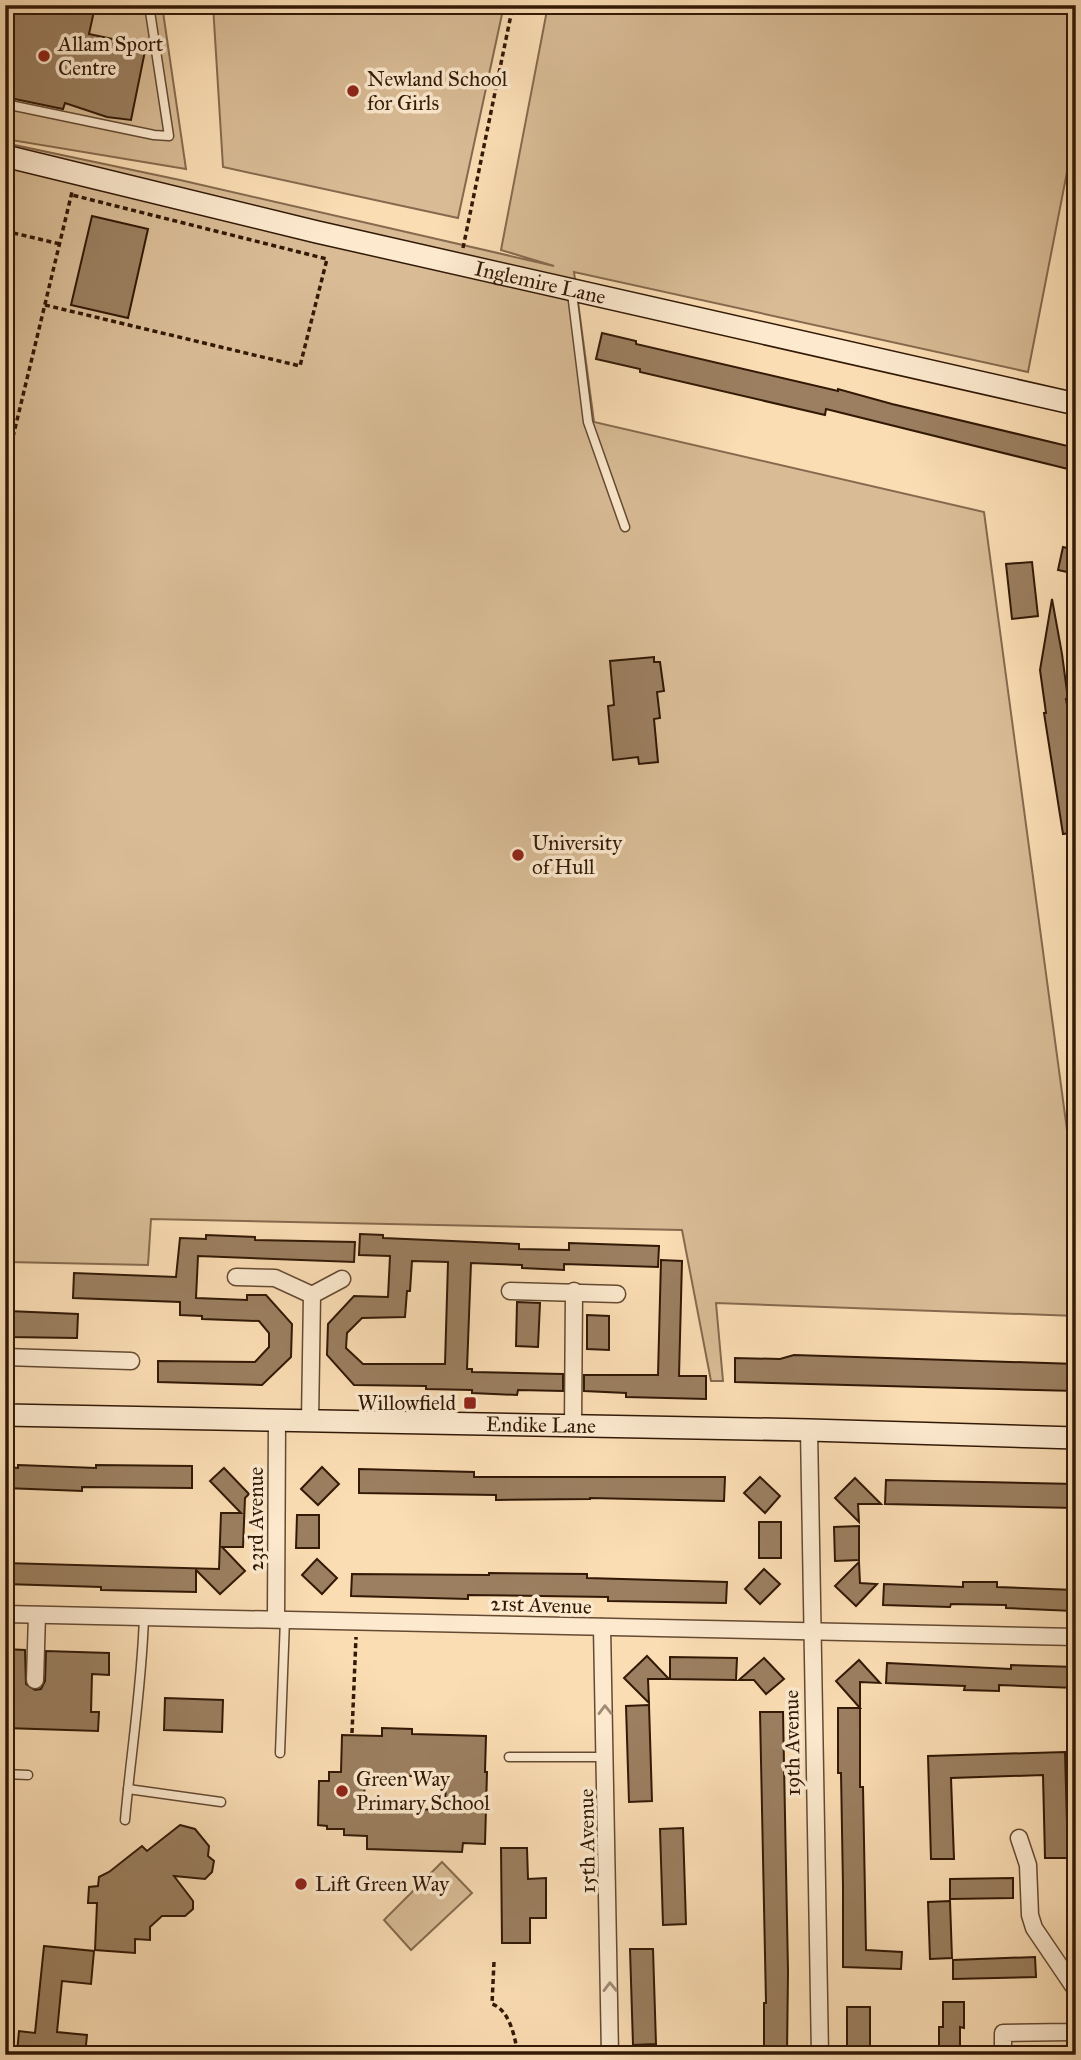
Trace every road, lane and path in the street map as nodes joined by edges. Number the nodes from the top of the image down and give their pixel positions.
1 (149, 5) edge
2 (513, 5) edge
3 (5, 104) edge
4 (5, 156) edge
5 (77, 173) junction
6 (72, 195) junction
7 (5, 231) edge
8 (60, 244) junction
9 (460, 264) junction
10 (572, 290) junction
11 (45, 305) junction
12 (1076, 404) edge
13 (5, 470) edge
14 (625, 527) dead end
15 (236, 1277) dead end
16 (342, 1279) dead end
17 (510, 1291) dead end
18 (574, 1291) junction
19 (617, 1294) dead end
20 (312, 1295) junction
21 (5, 1357) edge
22 (131, 1362) dead end
23 (5, 1415) edge
24 (277, 1420) junction
25 (310, 1421) junction
26 (573, 1426) junction
27 (809, 1430) junction
28 (1076, 1438) edge
29 (5, 1614) edge
30 (37, 1615) junction
31 (144, 1616) junction
32 (280, 1619) junction
33 (357, 1621) junction
34 (603, 1627) junction
35 (811, 1631) junction
36 (1076, 1637) edge
37 (35, 1680) dead end
38 (352, 1733) dead end
39 (280, 1753) dead end
40 (509, 1757) dead end
41 (606, 1757) junction
42 (5, 1774) edge
43 (27, 1775) dead end
44 (128, 1790) junction
45 (220, 1802) dead end
46 (125, 1820) dead end
47 (1020, 1838) dead end
48 (494, 1962) dead end
49 (1076, 1990) edge
50 (1076, 2027) edge
51 (518, 2055) edge
52 (610, 2055) edge
53 (820, 2055) edge
54 (1003, 2055) edge

1 - 3 lane
2 - 9 path
4 - 5 street, Inglemire Lane
5 - 6 path
5 - 9 street, Inglemire Lane
6 - 8 path
6 - 11 path
7 - 8 path
8 - 11 path
9 - 10 street, Inglemire Lane
10 - 12 street, Inglemire Lane
10 - 14 lane
11 - 13 path
15 - 20 street
16 - 20 street
17 - 18 street
18 - 19 street
18 - 26 street
20 - 25 street
21 - 22 street
23 - 24 street, Endike Lane
24 - 25 street, Endike Lane
24 - 32 street, 23rd Avenue
25 - 26 street, Endike Lane
26 - 27 street, Endike Lane
27 - 28 street, Endike Lane
27 - 35 street, 19th Avenue
29 - 30 street, 21st Avenue
30 - 31 street, 21st Avenue
30 - 37 street
31 - 32 street, 21st Avenue
31 - 44 lane
32 - 33 street, 21st Avenue
32 - 39 lane
33 - 34 street, 21st Avenue
33 - 38 path
34 - 35 street, 21st Avenue
41 -> 34 street, 15th Avenue
35 - 36 street, 21st Avenue
35 - 53 street, 19th Avenue
40 - 41 lane
52 -> 41 street, 15th Avenue
42 - 43 lane
44 - 45 lane
44 - 46 lane
47 - 49 street
48 - 51 path
50 - 54 street

